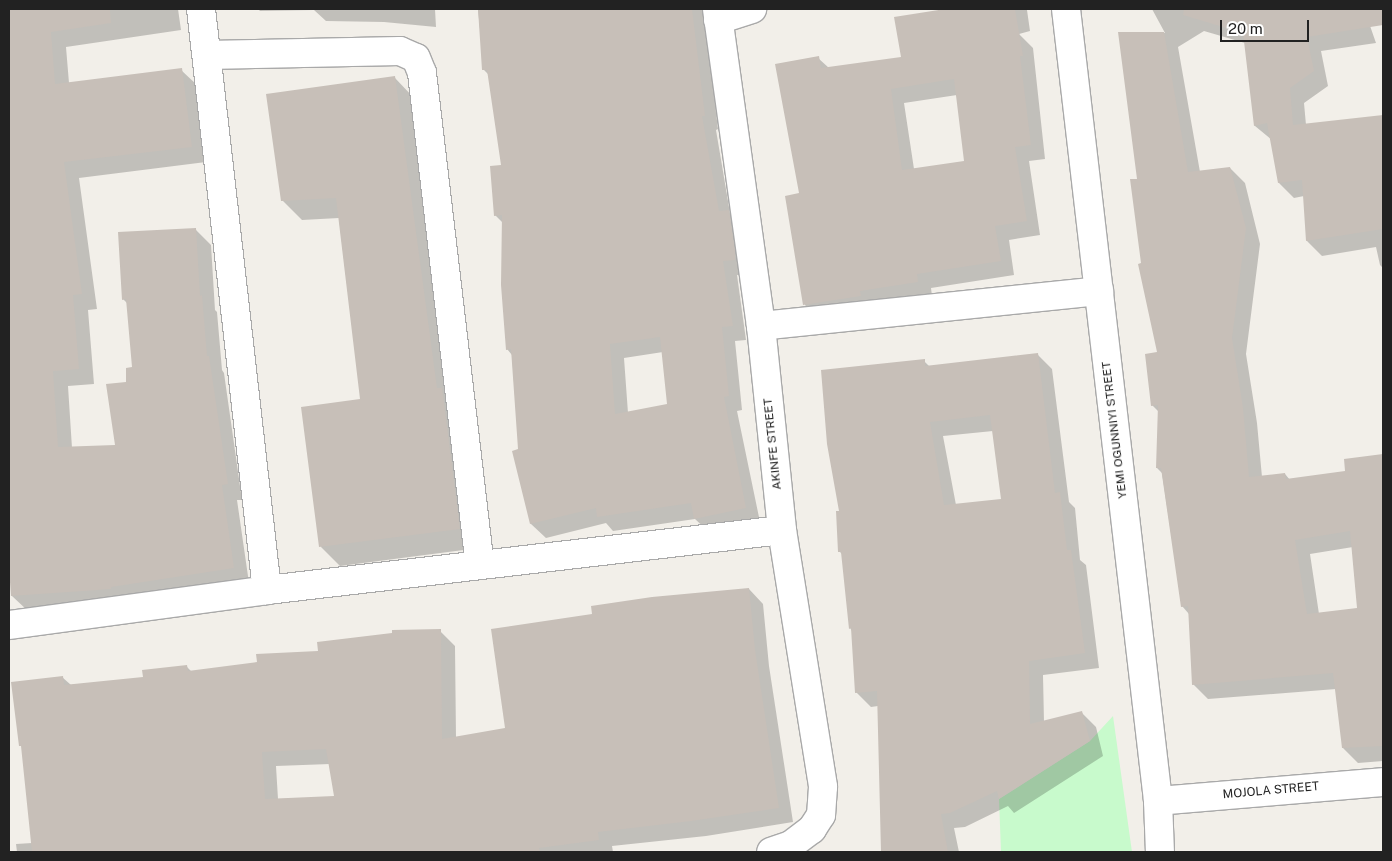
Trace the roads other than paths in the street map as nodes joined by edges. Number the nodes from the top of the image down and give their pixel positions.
1 (200, 9) edge
2 (752, 9) edge
3 (1066, 9) edge
4 (717, 15) edge
5 (207, 55) junction
6 (1099, 291) junction
7 (761, 326) junction
8 (782, 530) junction
9 (480, 565) junction
10 (267, 590) junction
11 (9, 625) edge
12 (1383, 782) edge
13 (1158, 801) junction
14 (771, 852) edge
15 (1160, 852) edge

1 - 5 street
2 - 4 street
3 - 6 street, YEMI OGUNNIYI STREET
4 - 7 street, AKINFE STREET
5 - 9 street
5 - 10 street
6 - 7 street
6 - 13 street, YEMI OGUNNIYI STREET
7 - 8 street, AKINFE STREET
8 - 9 street
8 - 14 street, AKINFE STREET
9 - 10 street
10 - 11 street
12 - 13 street, MOJOLA STREET
13 - 15 street, YEMI OGUNNIYI STREET

